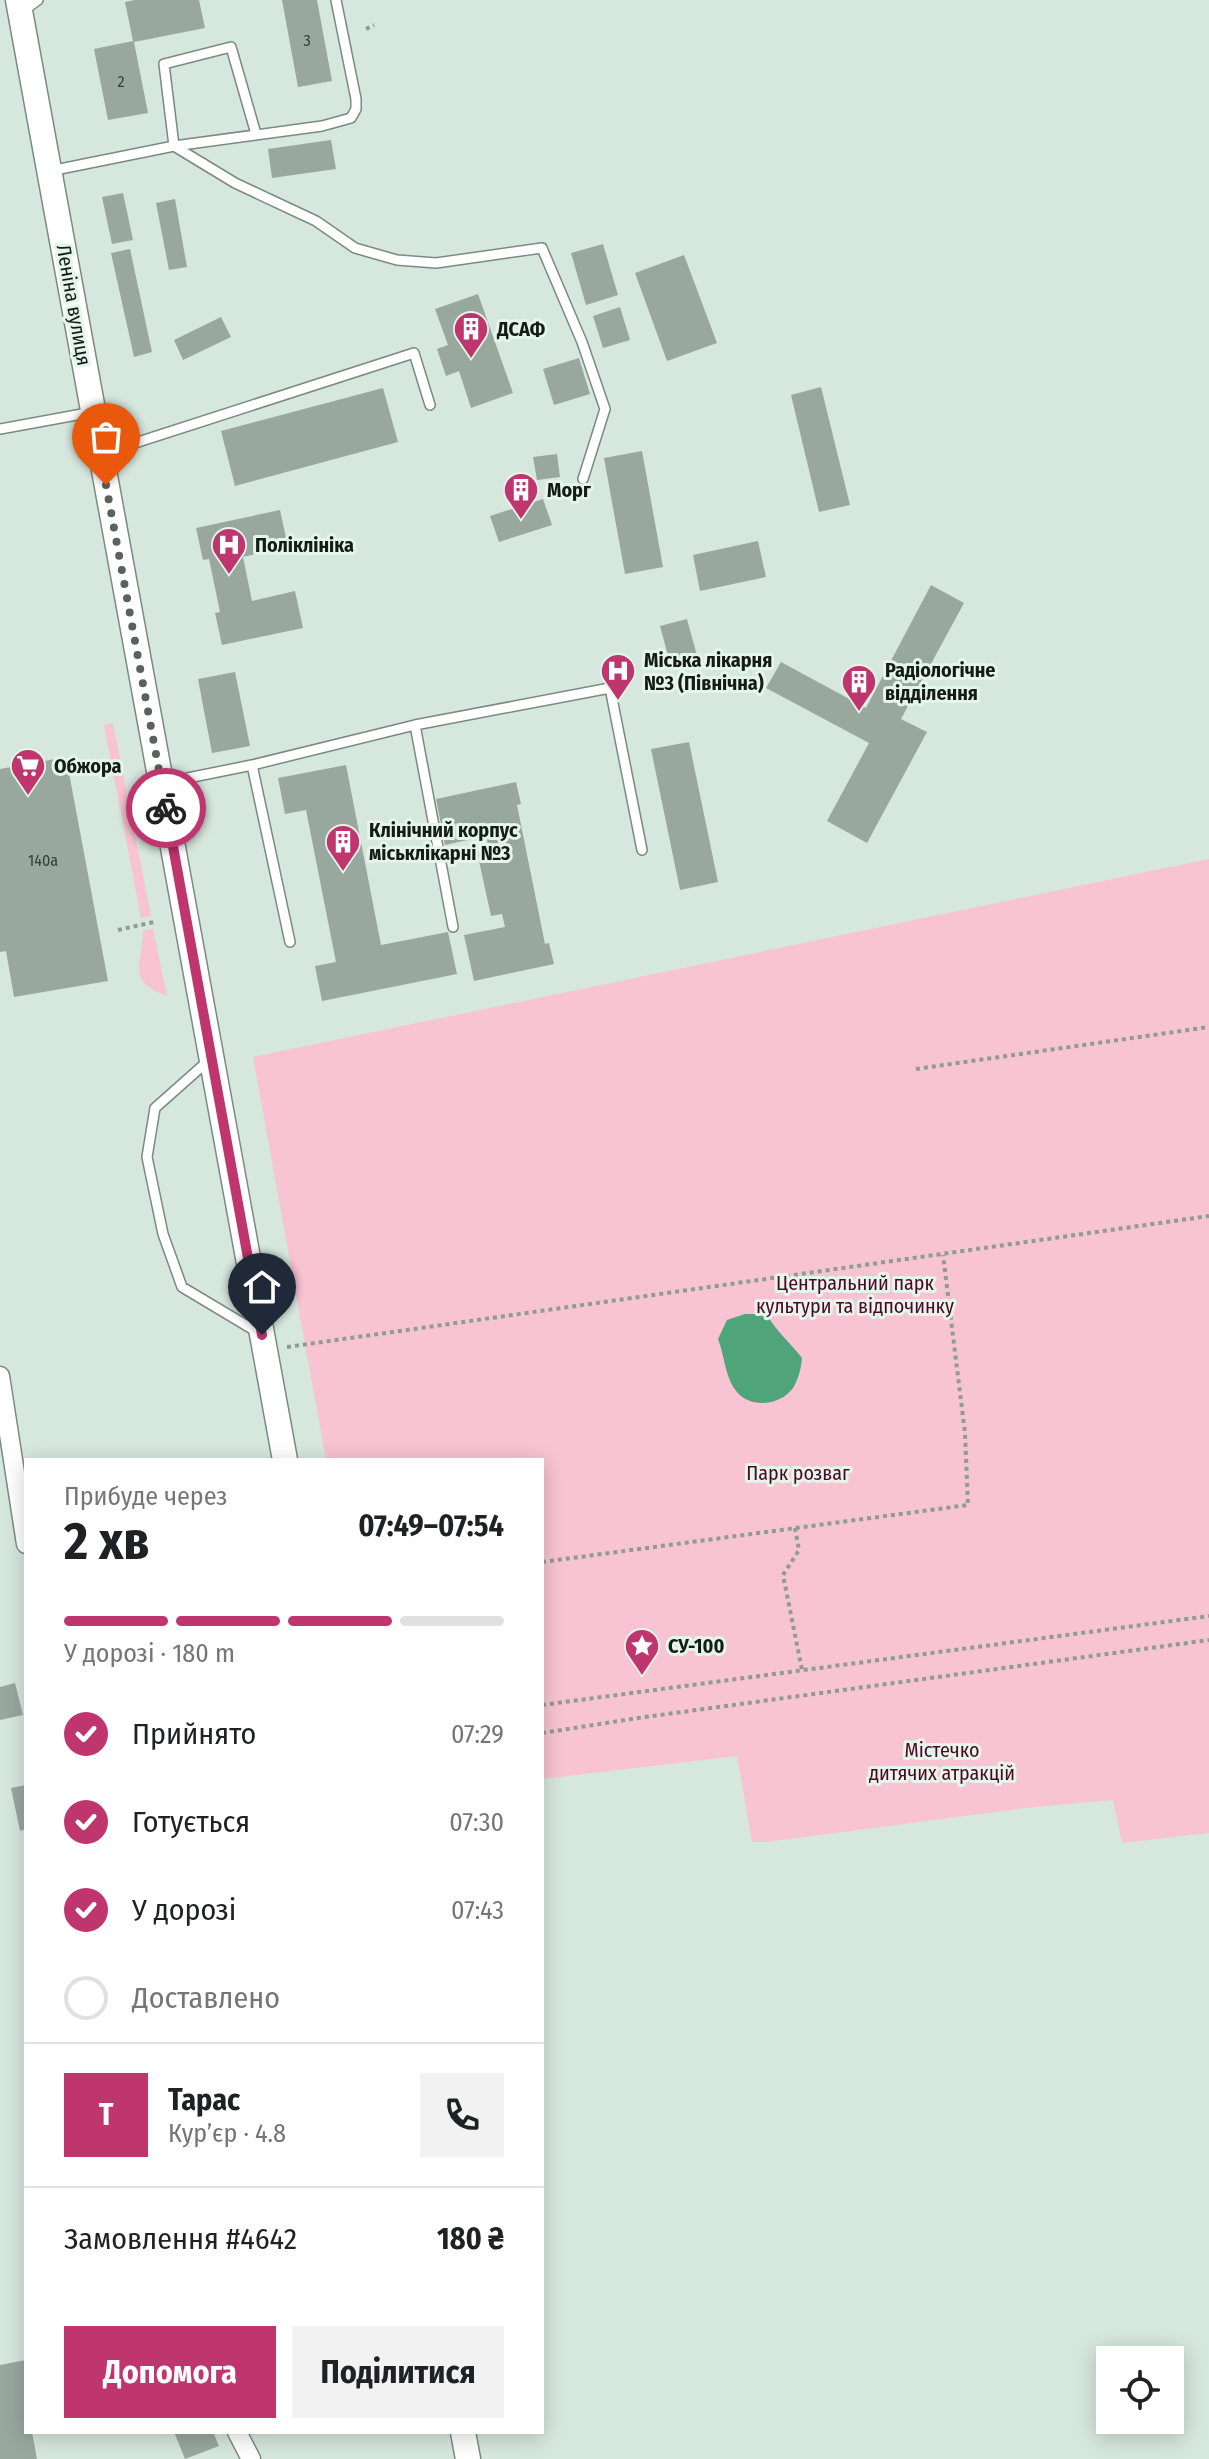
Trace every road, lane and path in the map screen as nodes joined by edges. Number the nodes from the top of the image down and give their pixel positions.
1 (336, 0) edge
2 (25, 4) edge
3 (374, 25) dead end
4 (366, 29) dead end
5 (256, 134) junction
6 (174, 146) junction
7 (50, 171) junction
8 (430, 405) dead end
9 (93, 412) junction
10 (0, 429) edge
11 (101, 454) junction
12 (583, 479) dead end
13 (415, 725) junction
14 (252, 765) junction
15 (162, 783) junction
16 (642, 850) dead end
17 (154, 922) dead end
18 (453, 927) dead end
19 (118, 930) dead end
20 (290, 942) dead end
21 (1209, 1027) edge
22 (211, 1057) junction
23 (916, 1069) dead end
24 (1209, 1216) edge
25 (943, 1254) junction
26 (263, 1343) junction
27 (0, 1376) edge
28 (285, 1458) edge
29 (795, 1527) junction
30 (24, 1531) edge
31 (544, 1562) edge
32 (1209, 1616) edge
33 (1209, 1640) edge
34 (802, 1670) junction
35 (544, 1705) edge
36 (544, 1733) edge
37 (238, 2434) edge
38 (463, 2434) edge
39 (251, 2459) edge
40 (468, 2459) edge

1 - 5 lane
2 - 7 main road, Леніна вулиця
3 - 4 path
5 - 6 lane
5 - 6 lane
6 - 7 lane
6 - 12 lane
7 - 9 main road, Леніна вулиця
8 - 11 lane
9 - 10 lane
9 - 11 main road, Леніна вулиця
11 - 15 main road, Леніна вулиця
13 - 14 lane
13 - 16 lane
13 - 18 lane
14 - 15 lane
14 - 20 lane
15 - 22 main road, Леніна вулиця
17 - 19 path
21 - 23 path
22 - 26 main road, Леніна вулиця
22 - 26 lane
24 - 25 path
25 - 26 path
25 - 29 path
26 - 28 main road, Леніна вулиця
27 - 30 street
29 - 31 path
29 - 34 path
32 - 34 path
33 - 36 path
34 - 35 path
37 - 39 street
38 - 40 main road

